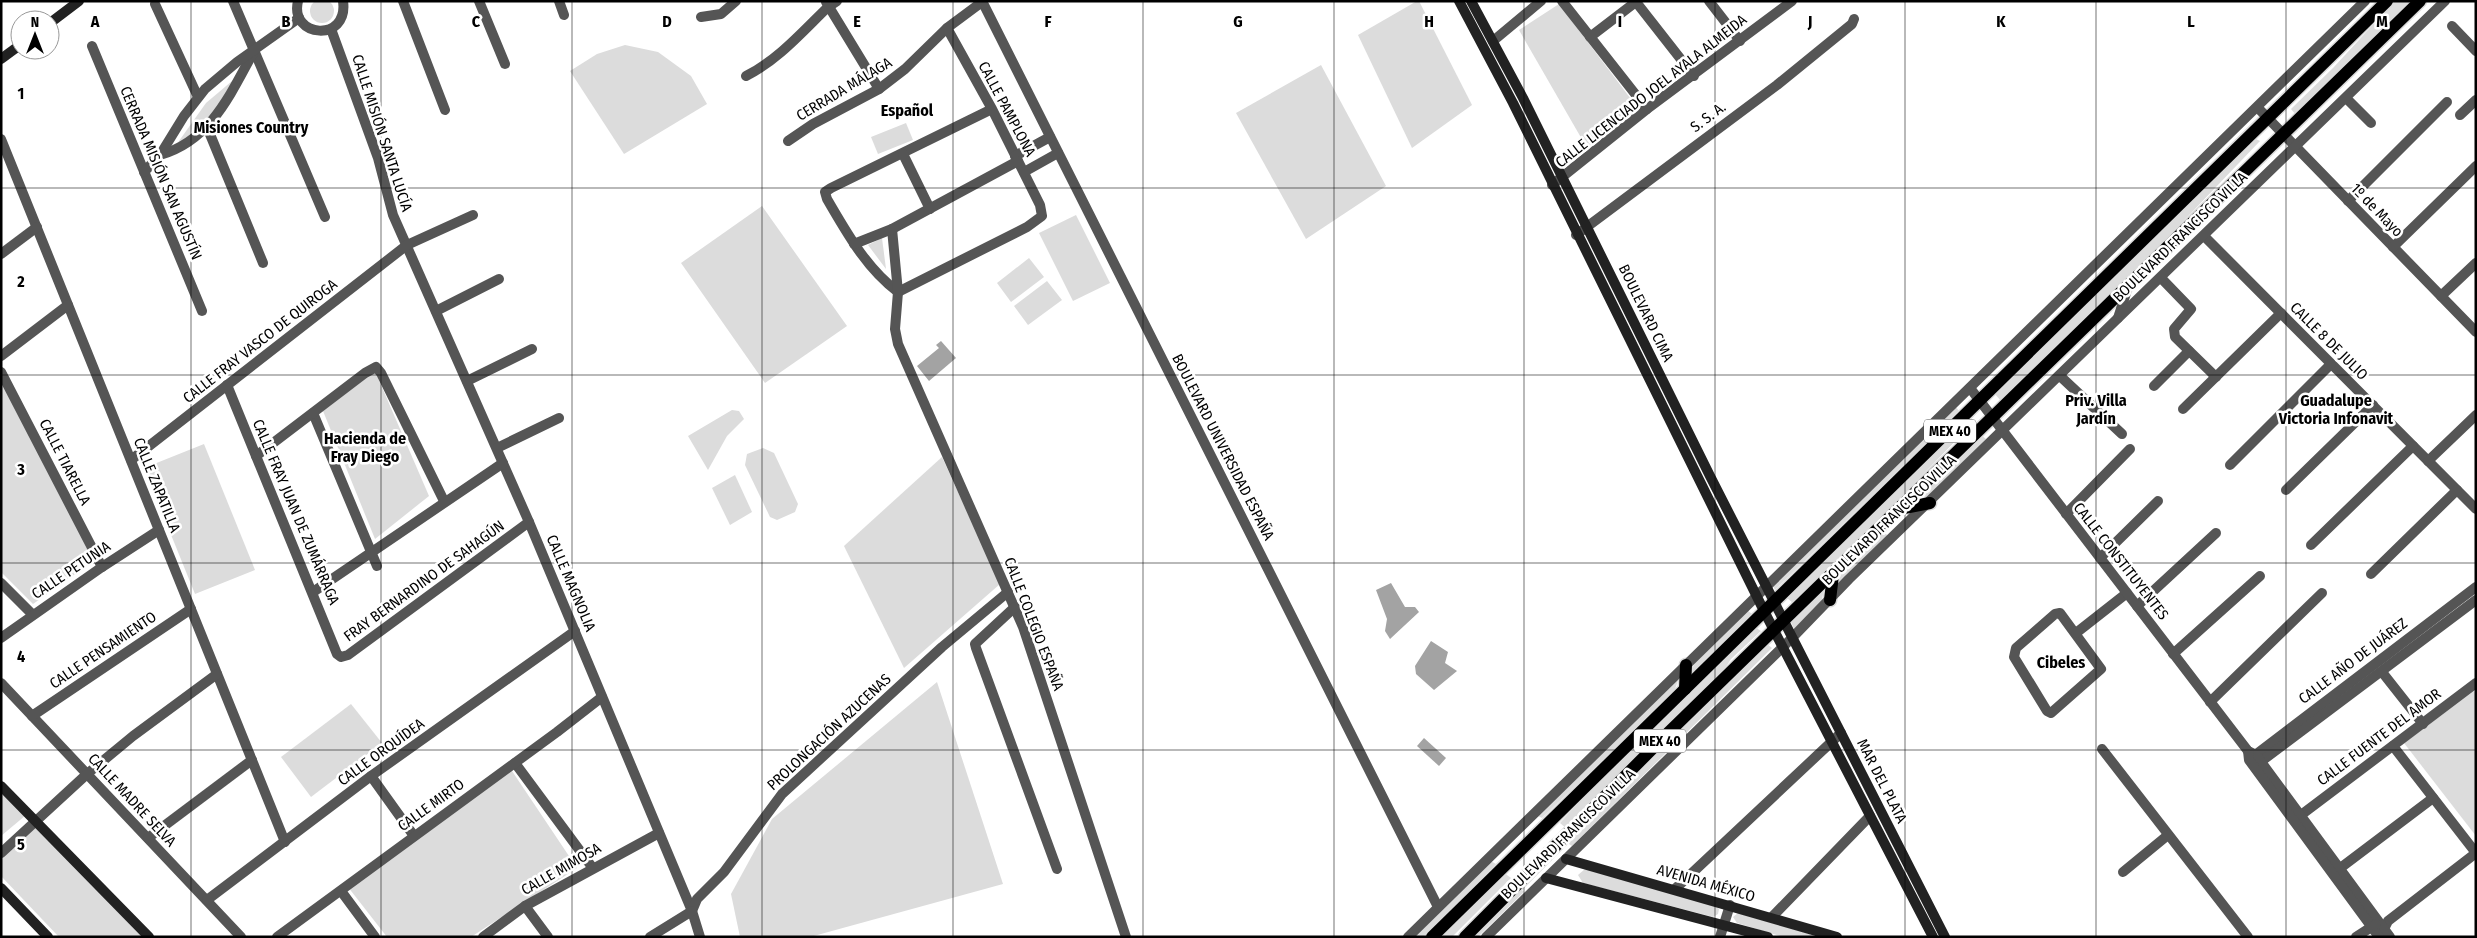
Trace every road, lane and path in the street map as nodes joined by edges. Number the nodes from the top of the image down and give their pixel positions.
1 (79, 1) edge
2 (233, 1) edge
3 (298, 1) edge
4 (343, 1) edge
5 (402, 1) edge
6 (479, 1) edge
7 (559, 1) edge
8 (736, 1) edge
9 (1459, 1) edge
10 (1471, 1) edge
11 (1541, 1) edge
12 (1562, 1) edge
13 (1709, 1) edge
14 (2365, 1) edge
15 (2388, 1) edge
16 (2420, 1) edge
17 (2445, 1) edge
18 (982, 2) edge
19 (1637, 2) edge
20 (830, 3) edge
21 (1787, 3) edge
22 (155, 4) dead end
23 (60, 15) edge
24 (564, 15) dead end
25 (299, 18) junction
26 (701, 18) dead end
27 (1854, 19) dead end
28 (2452, 26) dead end
29 (947, 28) junction
30 (331, 29) junction
31 (1590, 37) junction
32 (1740, 40) junction
33 (1493, 41) junction
34 (92, 46) dead end
35 (254, 51) junction
36 (2476, 51) edge
37 (505, 64) dead end
38 (746, 76) dead end
39 (1694, 76) junction
40 (879, 89) junction
41 (198, 97) junction
42 (2346, 98) junction
43 (2476, 100) edge
44 (2447, 102) dead end
45 (2258, 108) junction
46 (992, 109) junction
47 (1648, 109) junction
48 (445, 110) dead end
49 (2460, 115) dead end
50 (2268, 119) junction
51 (2371, 123) dead end
52 (208, 127) junction
53 (2283, 135) junction
54 (1050, 137) junction
55 (788, 141) dead end
56 (2, 143) edge
57 (2296, 147) junction
58 (1058, 153) junction
59 (903, 154) junction
60 (160, 155) junction
61 (1017, 158) junction
62 (2476, 166) edge
63 (144, 172) junction
64 (1024, 172) junction
65 (1562, 178) junction
66 (1552, 185) junction
67 (2348, 201) junction
68 (930, 209) junction
69 (473, 215) dead end
70 (324, 217) dead end
71 (1587, 227) junction
72 (37, 228) junction
73 (892, 229) junction
74 (2129, 234) junction
75 (1576, 235) junction
76 (2204, 236) junction
77 (854, 244) junction
78 (407, 245) junction
79 (2393, 247) junction
80 (1, 254) edge
81 (263, 263) dead end
82 (2476, 263) edge
83 (2117, 268) junction
84 (2161, 278) junction
85 (499, 280) dead end
86 (2128, 287) junction
87 (898, 292) junction
88 (2441, 296) junction
89 (68, 305) junction
90 (202, 311) dead end
91 (436, 311) junction
92 (2281, 313) junction
93 (2116, 321) junction
94 (2476, 332) edge
95 (532, 349) dead end
96 (2189, 351) junction
97 (1, 356) edge
98 (2331, 364) junction
99 (1, 372) edge
100 (2060, 376) junction
101 (2216, 377) junction
102 (467, 381) junction
103 (227, 385) junction
104 (2154, 386) dead end
105 (1970, 388) junction
106 (1980, 402) junction
107 (2373, 405) junction
108 (2183, 409) dead end
109 (312, 413) junction
110 (2476, 415) edge
111 (559, 418) dead end
112 (1993, 418) junction
113 (2003, 432) junction
114 (2122, 434) dead end
115 (2413, 446) junction
116 (497, 448) junction
117 (2130, 449) dead end
118 (256, 456) junction
119 (131, 460) junction
120 (2428, 461) junction
121 (503, 463) junction
122 (2230, 465) dead end
123 (2286, 490) dead end
124 (2457, 490) junction
125 (444, 501) junction
126 (2158, 501) dead end
127 (1930, 503) junction
128 (2475, 506) edge
129 (1899, 509) junction
130 (2066, 514) junction
131 (529, 522) junction
132 (159, 530) junction
133 (2216, 532) dead end
134 (2312, 545) dead end
135 (370, 552) junction
136 (2100, 558) junction
137 (377, 566) dead end
138 (102, 567) junction
139 (2371, 574) dead end
140 (1832, 575) junction
141 (2260, 576) dead end
142 (1, 583) edge
143 (1767, 586) junction
144 (2476, 587) edge
145 (313, 592) junction
146 (1008, 592) junction
147 (2127, 593) junction
148 (2322, 593) dead end
149 (1756, 596) junction
150 (1830, 600) junction
151 (2476, 600) edge
152 (1774, 601) junction
153 (1015, 606) junction
154 (2137, 606) junction
155 (191, 609) junction
156 (1764, 611) junction
157 (32, 614) junction
158 (1784, 622) junction
159 (575, 631) junction
160 (1774, 632) junction
161 (2076, 633) junction
162 (1, 638) edge
163 (1792, 638) junction
164 (1783, 647) junction
165 (336, 651) joint
166 (2174, 654) junction
167 (1686, 665) junction
168 (2382, 672) junction
169 (217, 674) junction
170 (1, 683) edge
171 (2475, 685) edge
172 (1685, 689) junction
173 (602, 696) junction
174 (2210, 702) junction
175 (32, 716) junction
176 (2422, 724) junction
177 (1841, 733) junction
178 (1832, 741) junction
179 (2393, 746) junction
180 (2102, 749) dead end
181 (2254, 759) junction
182 (252, 760) junction
183 (515, 763) junction
184 (87, 774) junction
185 (371, 776) junction
186 (1, 786) edge
187 (2433, 798) junction
188 (1870, 816) junction
189 (2301, 816) junction
190 (36, 822) junction
191 (659, 833) junction
192 (2168, 835) junction
193 (414, 836) junction
194 (148, 838) junction
195 (285, 842) junction
196 (1, 853) edge
197 (2476, 853) edge
198 (1566, 859) junction
199 (592, 867) junction
200 (1057, 869) dead end
201 (2340, 869) junction
202 (2123, 872) dead end
203 (1546, 878) junction
204 (1, 888) edge
205 (1675, 890) junction
206 (341, 892) junction
207 (207, 900) junction
208 (1730, 905) junction
209 (525, 906) junction
210 (1438, 907) junction
211 (692, 912) junction
212 (1772, 917) junction
213 (1724, 924) junction
214 (2380, 930) edge
215 (48, 937) edge
216 (149, 937) edge
217 (241, 937) edge
218 (277, 937) edge
219 (375, 937) edge
220 (483, 937) edge
221 (548, 937) edge
222 (650, 937) edge
223 (700, 937) edge
224 (1126, 937) edge
225 (1408, 937) edge
226 (1432, 937) edge
227 (1464, 937) edge
228 (1486, 937) edge
229 (1720, 937) edge
230 (1768, 937) edge
231 (1837, 937) edge
232 (1933, 937) edge
233 (1945, 937) edge
234 (2248, 937) edge
235 (2356, 937) edge

1 - 23 main road
2 - 35 street
3 - 25 street
4 - 30 street
5 - 48 street
6 - 37 street
7 - 24 street
8 - 26 street
9 - 66 main road, BOULEVARD CIMA
10 - 33 main road, BOULEVARD CIMA
11 - 33 street
12 - 31 street
13 - 32 street
14 - 45 street
15 - 50 main road, BOULEVARD FRANCISCO VILLA / MEX 40
16 - 53 main road, BOULEVARD FRANCISCO VILLA / MEX 40
17 - 42 street, BOULEVARD FRANCISCO VILLA
18 - 29 street, CERRADA MÁLAGA
18 - 54 street, BOULEVARD UNIVERSIDAD ESPAÑA
19 - 31 street
19 - 39 street
20 - 38 street
20 - 40 street
21 - 32 street, CALLE LICENCIADO JOEL AYALA ALMEIDA
22 - 41 street
25 - 30 street
25 - 35 street
27 - 71 street, S. S. A.
28 - 36 street
29 - 40 street, CERRADA MÁLAGA
29 - 46 street, CALLE PAMPLONA
30 - 78 street, CALLE MISIÓN SANTA LUCÍA
31 - 47 street
32 - 39 street, CALLE LICENCIADO JOEL AYALA ALMEIDA
33 - 65 main road, BOULEVARD CIMA
34 - 63 street, CERRADA MISIÓN SAN AGUSTÍN
35 - 41 street
35 - 52 street
35 - 70 street
39 - 47 street, CALLE LICENCIADO JOEL AYALA ALMEIDA
40 - 55 street, CERRADA MÁLAGA
41 - 60 street
42 - 51 street
42 - 57 street, BOULEVARD FRANCISCO VILLA
43 - 49 street
44 - 67 street
45 - 50 street, 1º de Mayo
45 - 74 street
46 - 59 street
46 - 61 street, CALLE PAMPLONA
47 - 65 street, CALLE LICENCIADO JOEL AYALA ALMEIDA
50 - 53 street, 1º de Mayo
50 - 83 main road, BOULEVARD FRANCISCO VILLA / MEX 40
52 - 60 street
52 - 81 street
53 - 57 street, 1º de Mayo
53 - 86 main road, BOULEVARD FRANCISCO VILLA / MEX 40
54 - 58 street, BOULEVARD UNIVERSIDAD ESPAÑA
54 - 61 street
56 - 72 street, CALLE ZAPATILLA
57 - 67 street, 1º de Mayo
57 - 76 street, BOULEVARD FRANCISCO VILLA
58 - 64 street
58 - 210 street, BOULEVARD UNIVERSIDAD ESPAÑA
59 - 68 street
59 - 77 street
60 - 63 street
61 - 64 street, CALLE PAMPLONA
61 - 68 street
62 - 79 street
63 - 90 street, CERRADA MISIÓN SAN AGUSTÍN
64 - 87 street, CALLE PAMPLONA
65 - 66 street, CALLE LICENCIADO JOEL AYALA ALMEIDA
65 - 71 main road, BOULEVARD CIMA
66 - 75 main road, BOULEVARD CIMA
67 - 79 street, 1º de Mayo
68 - 73 street
69 - 78 street, CALLE FRAY VASCO DE QUIROGA
71 - 75 street, S. S. A.
71 - 143 main road, BOULEVARD CIMA
72 - 80 street
72 - 89 street, CALLE ZAPATILLA
73 - 77 street
73 - 87 street
74 - 83 street
74 - 105 street
75 - 149 main road, BOULEVARD CIMA
76 - 84 street, BOULEVARD FRANCISCO VILLA
76 - 92 street, CALLE 8 DE JULIO
77 - 87 street
78 - 91 street, CALLE MAGNOLIA
78 - 103 street, CALLE FRAY VASCO DE QUIROGA
79 - 88 street, 1º de Mayo
82 - 88 street
83 - 106 main road, BOULEVARD FRANCISCO VILLA / MEX 40
84 - 93 street, BOULEVARD FRANCISCO VILLA
84 - 96 street
85 - 91 street
86 - 93 street
86 - 112 main road, BOULEVARD FRANCISCO VILLA / MEX 40
87 - 146 street, CALLE COLEGIO ESPAÑA
88 - 94 street, 1º de Mayo
89 - 97 street
89 - 119 street, CALLE ZAPATILLA
91 - 102 street, CALLE MAGNOLIA
92 - 98 street, CALLE 8 DE JULIO
92 - 101 street
93 - 100 street, BOULEVARD FRANCISCO VILLA
95 - 102 street
96 - 101 street
96 - 104 street
98 - 107 street, CALLE 8 DE JULIO
98 - 122 street
99 - 138 street, CALLE TIARELLA
100 - 113 street, BOULEVARD FRANCISCO VILLA
100 - 114 street
101 - 108 street
102 - 116 street, CALLE MAGNOLIA
103 - 118 street, CALLE FRAY JUAN DE ZUMÁRRAGA
103 - 119 street, CALLE FRAY VASCO DE QUIROGA
105 - 106 street, CALLE CONSTITUYENTES
105 - 143 street
106 - 112 street, CALLE CONSTITUYENTES
106 - 152 main road, BOULEVARD FRANCISCO VILLA / MEX 40
107 - 115 street, CALLE 8 DE JULIO
107 - 123 street
109 - 118 street
109 - 125 street
109 - 135 street
110 - 120 street
111 - 116 street
112 - 113 street, CALLE CONSTITUYENTES
112 - 129 main road, BOULEVARD FRANCISCO VILLA / MEX 40
113 - 127 street, BOULEVARD FRANCISCO VILLA
113 - 130 street, CALLE CONSTITUYENTES
115 - 120 street, CALLE 8 DE JULIO
115 - 134 street
116 - 121 street, CALLE MAGNOLIA
117 - 130 street
118 - 145 street, CALLE FRAY JUAN DE ZUMÁRRAGA
119 - 132 street, CALLE ZAPATILLA
120 - 124 street, CALLE 8 DE JULIO
121 - 125 street
121 - 131 street, CALLE MAGNOLIA
124 - 128 street, CALLE 8 DE JULIO
124 - 139 street
125 - 135 street
126 - 136 street
127 - 129 main road
127 - 150 street, BOULEVARD FRANCISCO VILLA
129 - 140 main road, BOULEVARD FRANCISCO VILLA / MEX 40
130 - 136 street, CALLE CONSTITUYENTES
131 - 159 street, CALLE MAGNOLIA
131 - 165 street, FRAY BERNARDINO DE SAHAGÚN
132 - 138 street, CALLE PETUNIA
132 - 155 street, CALLE ZAPATILLA
133 - 154 street
135 - 137 street
135 - 145 street
136 - 147 street, CALLE CONSTITUYENTES
138 - 157 street, CALLE PETUNIA
140 - 150 main road
140 - 158 main road, BOULEVARD FRANCISCO VILLA / MEX 40
141 - 166 street
142 - 157 street
143 - 149 street
143 - 152 main road, BOULEVARD CIMA
144 - 181 street, CALLE AÑO DE JUÁREZ
145 - 165 street, CALLE FRAY JUAN DE ZUMÁRRAGA
146 - 153 street, CALLE COLEGIO ESPAÑA
146 - 211 street, PROLONGACIÓN AZUCENAS
147 - 154 street, CALLE CONSTITUYENTES
147 - 161 street
148 - 174 street
149 - 156 main road, BOULEVARD CIMA
149 - 167 street
150 - 163 street, BOULEVARD FRANCISCO VILLA
151 - 168 street, CALLE AÑO DE JUÁREZ
152 - 156 main road, BOULEVARD FRANCISCO VILLA / MEX 40
152 - 158 main road, BOULEVARD CIMA
153 - 200 street
153 - 224 street, CALLE COLEGIO ESPAÑA
154 - 166 street, CALLE CONSTITUYENTES
155 - 169 street, CALLE ZAPATILLA
155 - 175 street, CALLE PENSAMIENTO
156 - 160 main road, BOULEVARD CIMA
156 - 172 main road, BOULEVARD FRANCISCO VILLA / MEX 40
157 - 162 street, CALLE PETUNIA
158 - 160 main road, BOULEVARD FRANCISCO VILLA / MEX 40
158 - 163 main road, BOULEVARD CIMA
159 - 173 street, CALLE MAGNOLIA
159 - 185 street, CALLE ORQUÍDEA
160 - 164 main road, BOULEVARD CIMA
160 - 227 main road, BOULEVARD FRANCISCO VILLA / MEX 40
161 - 161 street
163 - 164 street, BOULEVARD FRANCISCO VILLA
163 - 177 main road, MAR DEL PLATA
164 - 178 main road, BOULEVARD CIMA
164 - 198 street, BOULEVARD FRANCISCO VILLA
166 - 174 street, CALLE CONSTITUYENTES
167 - 172 main road
167 - 210 street
168 - 176 street
168 - 181 street, CALLE AÑO DE JUÁREZ
169 - 182 street, CALLE ZAPATILLA
169 - 184 street
170 - 175 street, CALLE MADRE SELVA
171 - 176 street, CALLE FUENTE DEL AMOR
172 - 226 main road, BOULEVARD FRANCISCO VILLA / MEX 40
173 - 183 street, CALLE MIRTO
173 - 191 street, CALLE MAGNOLIA
174 - 181 street, CALLE CONSTITUYENTES
175 - 184 street, CALLE MADRE SELVA
176 - 179 street, CALLE FUENTE DEL AMOR
177 - 178 street
177 - 233 main road, MAR DEL PLATA
178 - 188 main road, BOULEVARD CIMA
178 - 205 street
179 - 187 street
179 - 189 street, CALLE FUENTE DEL AMOR
180 - 192 street
181 - 189 street, CALLE CONSTITUYENTES
181 - 214 street, CALLE CONSTITUYENTES
182 - 194 street
182 - 195 street, CALLE ZAPATILLA
183 - 193 street, CALLE MIRTO
183 - 199 street
184 - 190 street
184 - 194 street, CALLE MADRE SELVA
185 - 193 street
185 - 195 street, CALLE ORQUÍDEA
186 - 190 main road
187 - 197 street
187 - 201 street
188 - 212 street
188 - 232 main road, BOULEVARD CIMA
189 - 201 street, CALLE CONSTITUYENTES
190 - 196 street
190 - 216 main road
191 - 199 street, CALLE MIMOSA
191 - 211 street, CALLE MAGNOLIA
192 - 202 street
192 - 234 street
193 - 206 street, CALLE MIRTO
194 - 207 street, CALLE MADRE SELVA
195 - 207 street, CALLE ORQUÍDEA
197 - 214 street
198 - 203 street, BOULEVARD FRANCISCO VILLA
198 - 205 main road, AVENIDA MÉXICO
199 - 209 street, CALLE MIMOSA
201 - 214 street, CALLE CONSTITUYENTES
203 - 213 main road
203 - 228 street, BOULEVARD FRANCISCO VILLA
204 - 215 main road
205 - 208 main road, AVENIDA MÉXICO
206 - 218 street, CALLE MIRTO
206 - 219 street
207 - 217 street, CALLE MADRE SELVA
208 - 212 main road, AVENIDA MÉXICO
208 - 213 street
209 - 220 street, CALLE MIMOSA
209 - 221 street
210 - 225 street
211 - 222 street
211 - 223 street, CALLE MAGNOLIA
212 - 231 main road, AVENIDA MÉXICO
213 - 229 street
213 - 230 main road
214 - 235 street

